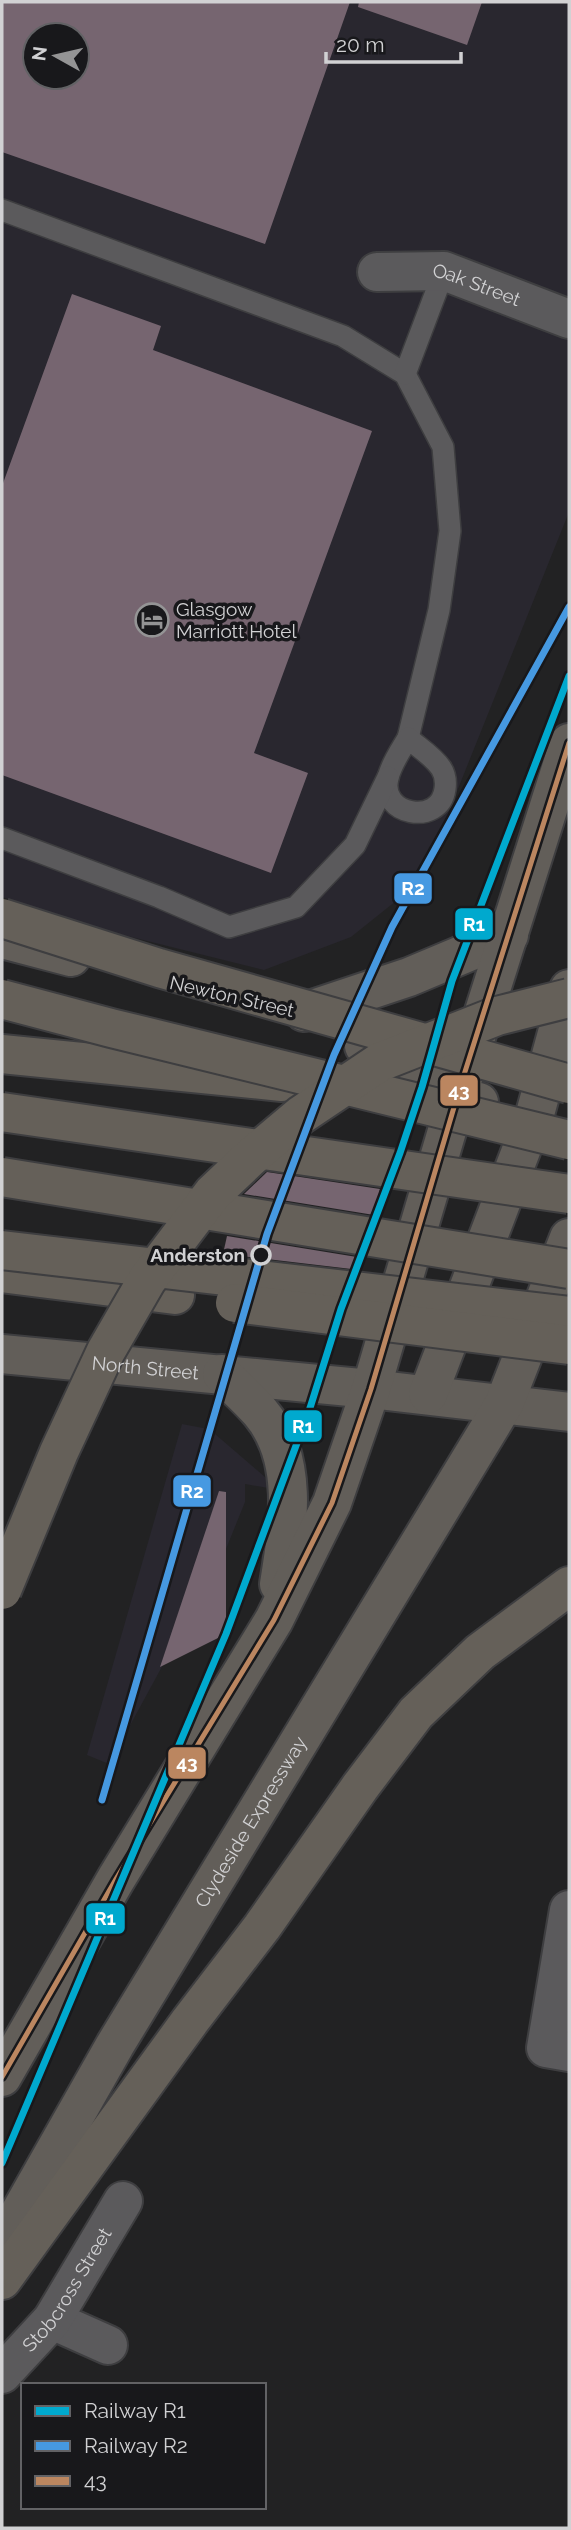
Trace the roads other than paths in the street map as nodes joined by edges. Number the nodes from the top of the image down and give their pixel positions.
1 (2, 210) edge
2 (444, 271) junction
3 (377, 272) dead end
4 (569, 318) edge
5 (405, 374) junction
6 (408, 738) junction
7 (569, 743) edge
8 (388, 777) junction
9 (2, 838) edge
10 (2, 918) edge
11 (509, 935) junction
12 (2, 939) edge
13 (569, 989) edge
14 (569, 998) edge
15 (2, 999) edge
16 (304, 1012) junction
17 (2, 1054) edge
18 (569, 1083) edge
19 (457, 1097) junction
20 (2, 1112) edge
21 (552, 1117) edge
22 (569, 1140) edge
23 (2, 1177) edge
24 (569, 1194) edge
25 (569, 1238) edge
26 (2, 1250) edge
27 (569, 1269) edge
28 (2, 1273) edge
29 (2, 1294) edge
30 (174, 1295) junction
31 (569, 1316) edge
32 (569, 1346) edge
33 (2, 1354) edge
34 (222, 1374) junction
35 (371, 1388) junction
36 (428, 1394) junction
37 (504, 1404) junction
38 (569, 1412) edge
39 (569, 1586) edge
40 (2, 1590) edge
41 (274, 1620) junction
42 (569, 1910) edge
43 (558, 2050) edge
44 (2, 2077) edge
45 (123, 2201) dead end
46 (2, 2244) edge
47 (2, 2280) edge
48 (52, 2320) junction
49 (108, 2345) dead end
50 (2, 2374) edge

1 - 5 lane
2 - 3 street, Oak Street
2 - 4 street, Oak Street
2 - 5 lane
5 - 6 lane
6 - 8 lane
6 - 8 lane
7 - 11 main road
8 - 9 lane
10 - 18 highway, bridge
11 - 16 main road
11 - 19 main road
12 - 16 main road, Newton Street
13 - 21 main road
14 - 40 highway, bridge
15 - 22 highway, bridge
16 - 19 main road, Newton Street
17 - 19 highway
19 - 21 main road, Newton Street
19 - 35 main road
20 - 24 highway, bridge
21 - 36 main road
23 - 27 highway, bridge
25 - 37 main road, Clydeside Expressway
26 - 31 highway, bridge
28 - 30 highway
29 - 30 highway
30 - 32 highway, bridge
33 - 34 main road, North Street
34 - 35 main road, North Street
34 - 41 main road
35 - 36 main road, North Street
35 - 41 main road
36 - 37 main road, North Street
37 - 38 main road, North Street
37 - 46 main road, Clydeside Expressway
39 - 47 highway
41 - 44 main road
42 - 43 street
45 - 48 street, Stobcross Street
48 - 49 street
48 - 50 street, Stobcross Street

